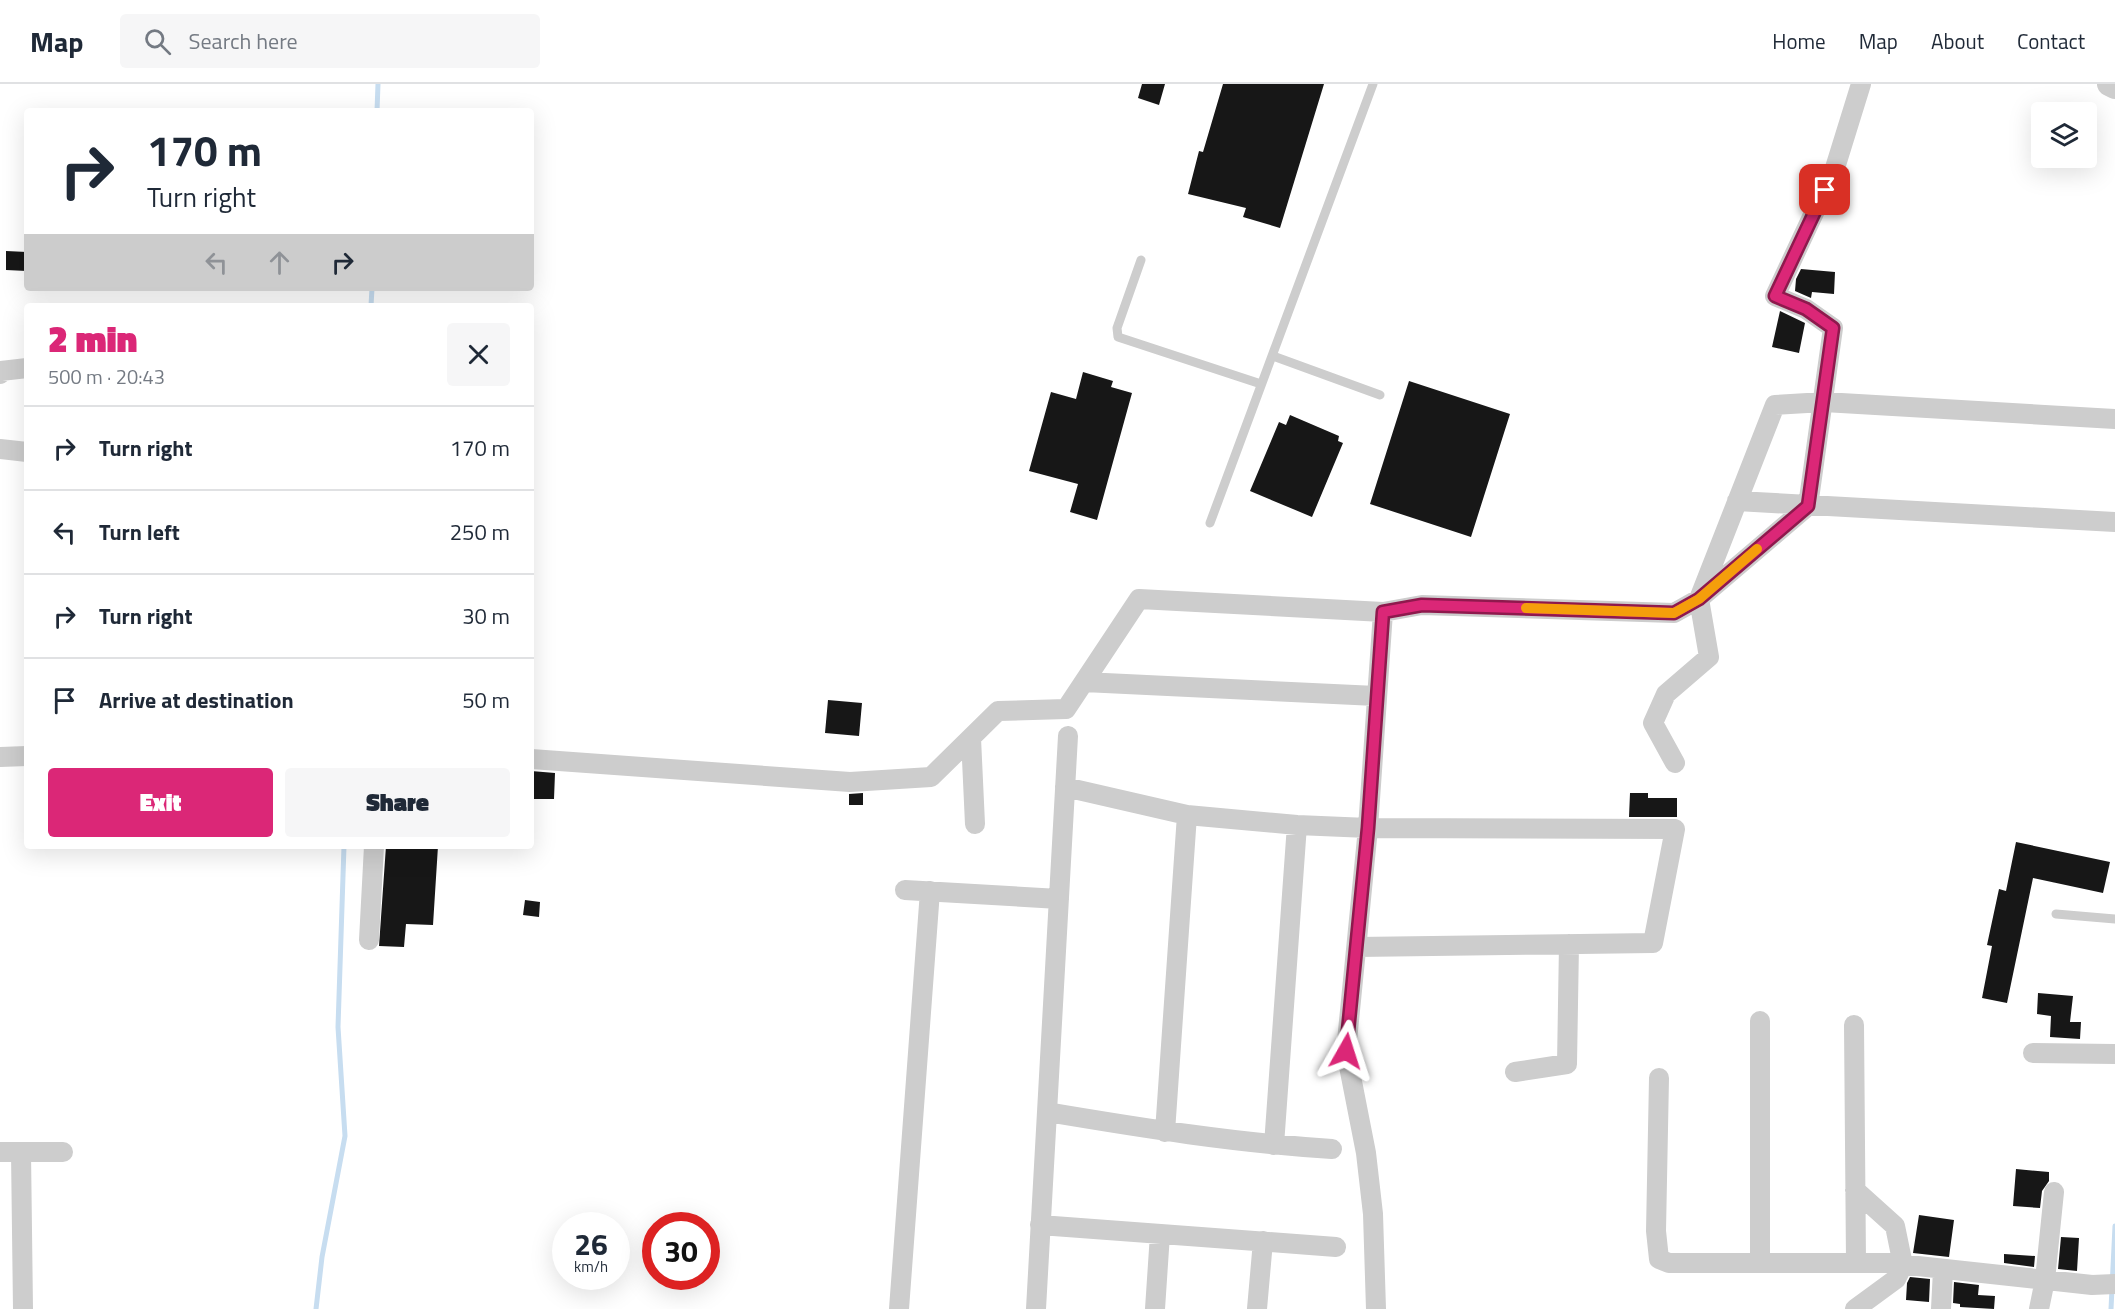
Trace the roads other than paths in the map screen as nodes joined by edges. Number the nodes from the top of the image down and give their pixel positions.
1 (1373, 84) edge
2 (1861, 84) edge
3 (2109, 84) edge
4 (2115, 87) edge
5 (1141, 260) dead end
6 (1273, 356) junction
7 (24, 368) edge
8 (0, 374) edge
9 (1261, 384) junction
10 (1380, 395) dead end
11 (1824, 402) junction
12 (2115, 420) edge
13 (0, 449) edge
14 (24, 452) edge
15 (1737, 501) junction
16 (1808, 506) junction
17 (2115, 522) edge
18 (1210, 523) dead end
19 (1699, 599) junction
20 (1383, 612) junction
21 (1084, 682) junction
22 (1376, 696) junction
23 (1068, 736) dead end
24 (971, 738) junction
25 (24, 756) edge
26 (0, 757) edge
27 (534, 759) edge
28 (1675, 763) dead end
29 (1065, 787) junction
30 (1187, 815) junction
31 (975, 824) dead end
32 (1297, 825) junction
33 (1368, 828) junction
34 (374, 849) edge
35 (905, 890) dead end
36 (930, 891) junction
37 (1059, 899) junction
38 (2056, 914) dead end
39 (2115, 919) edge
40 (369, 940) dead end
41 (1569, 944) junction
42 (1357, 947) junction
43 (1760, 1021) dead end
44 (1854, 1025) dead end
45 (2033, 1053) dead end
46 (2115, 1054) edge
47 (1515, 1072) dead end
48 (1659, 1078) dead end
49 (1047, 1112) junction
50 (1165, 1132) junction
51 (1274, 1145) junction
52 (1332, 1149) dead end
53 (0, 1152) edge
54 (21, 1152) junction
55 (63, 1152) dead end
56 (1856, 1190) junction
57 (2054, 1192) dead end
58 (1041, 1225) junction
59 (1160, 1234) junction
60 (1263, 1241) junction
61 (1336, 1247) dead end
62 (1856, 1262) junction
63 (1760, 1263) junction
64 (1903, 1265) junction
65 (1943, 1270) junction
66 (2045, 1280) junction
67 (2115, 1284) edge
68 (23, 1309) edge
69 (899, 1309) edge
70 (1036, 1309) edge
71 (1155, 1309) edge
72 (1257, 1309) edge
73 (1376, 1309) edge
74 (1855, 1309) edge
75 (1941, 1309) edge
76 (2039, 1309) edge

1 - 6 lane
2 - 11 street
3 - 4 street
5 - 9 lane
6 - 9 lane
6 - 10 lane
7 - 8 street
9 - 18 lane
11 - 12 street
11 - 15 street
11 - 16 street
13 - 14 street
15 - 16 street
15 - 19 street
16 - 17 street
16 - 19 street
19 - 20 street
19 - 28 street
20 - 21 street
20 - 22 street
21 - 22 street
21 - 24 street
22 - 33 street
23 - 29 street
24 - 27 street
24 - 31 street
25 - 26 street
29 - 30 street
29 - 37 street
30 - 32 street
30 - 50 street
32 - 33 street
32 - 51 street
33 - 41 street
33 - 42 street
34 - 40 street
35 - 36 street
36 - 37 street
36 - 69 street
37 - 49 street
38 - 39 lane
41 - 42 street
41 - 47 street
42 - 73 street
43 - 63 street
44 - 56 street
45 - 46 street
48 - 63 street
49 - 50 street
49 - 58 street
50 - 51 street
51 - 52 street
53 - 54 street
54 - 55 street
54 - 68 street
56 - 62 street
56 - 64 street
57 - 66 street
58 - 59 street
58 - 70 street
59 - 60 street
59 - 71 street
60 - 61 street
60 - 72 street
62 - 63 street
62 - 64 street
64 - 65 street
64 - 74 street
65 - 66 street
65 - 75 street
66 - 67 street
66 - 76 street

